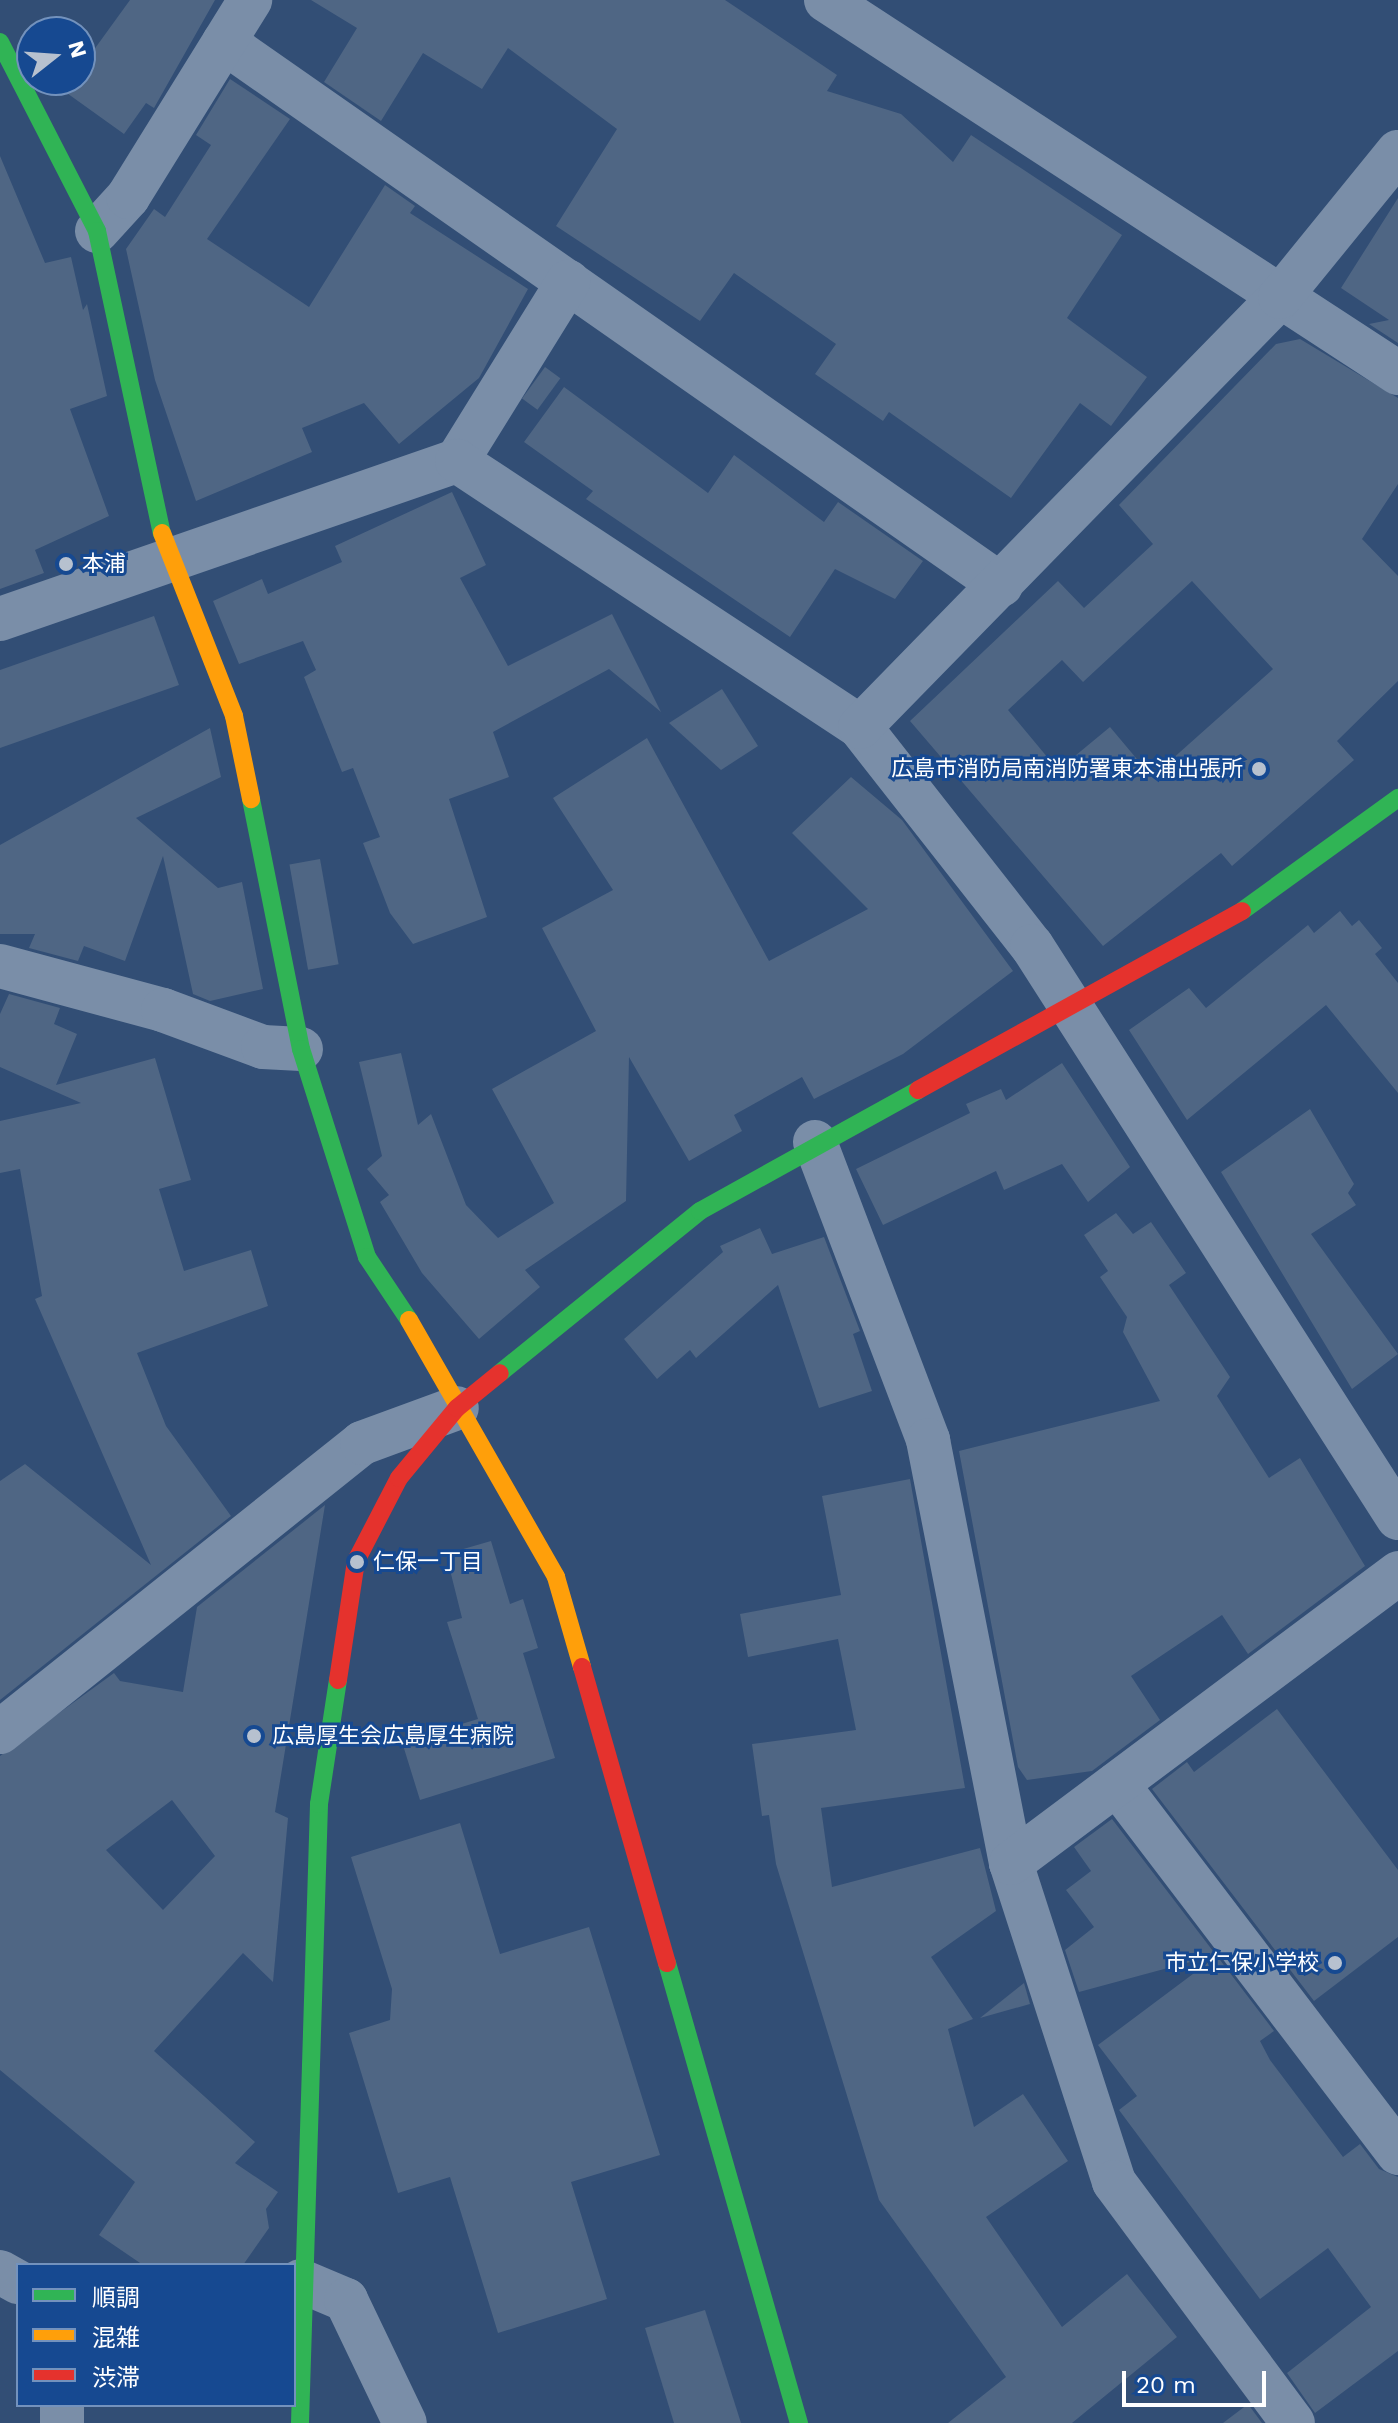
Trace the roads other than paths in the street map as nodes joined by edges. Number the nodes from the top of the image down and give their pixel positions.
1 (250, 0) edge
2 (826, 0) edge
3 (0, 42) edge
4 (224, 42) junction
5 (1398, 152) edge
6 (97, 231) junction
7 (568, 282) junction
8 (1280, 297) junction
9 (1398, 373) edge
10 (457, 461) junction
11 (168, 560) junction
12 (1001, 585) junction
13 (0, 619) edge
14 (860, 727) junction
15 (1398, 798) edge
16 (0, 966) edge
17 (1071, 1007) junction
18 (301, 1049) junction
19 (815, 1142) junction
20 (457, 1408) junction
21 (1398, 1518) edge
22 (1398, 1573) edge
23 (0, 1732) edge
24 (1117, 1784) junction
25 (1011, 1863) junction
26 (1398, 2153) edge
27 (301, 2281) junction
28 (297, 2343) edge
29 (300, 2423) edge
30 (405, 2423) edge
31 (799, 2423) edge
32 (1293, 2423) edge

1 - 4 street
2 - 8 street
3 - 6 street
4 - 6 street
4 - 7 street
5 - 8 street
6 - 11 street
7 - 10 street
7 - 12 street
8 - 9 street
8 - 12 street
10 - 11 street
10 - 14 street
11 - 13 street
11 - 18 street
12 - 14 street
14 - 17 street
15 - 17 street
16 - 18 street
17 - 19 street
17 - 21 street
18 - 20 street
19 - 20 street
19 - 25 street
20 - 23 street
20 - 27 street
20 - 31 street
22 - 24 street
24 - 25 street
24 - 26 street
25 - 32 street
27 - 28 street
27 - 30 street
28 - 29 street

